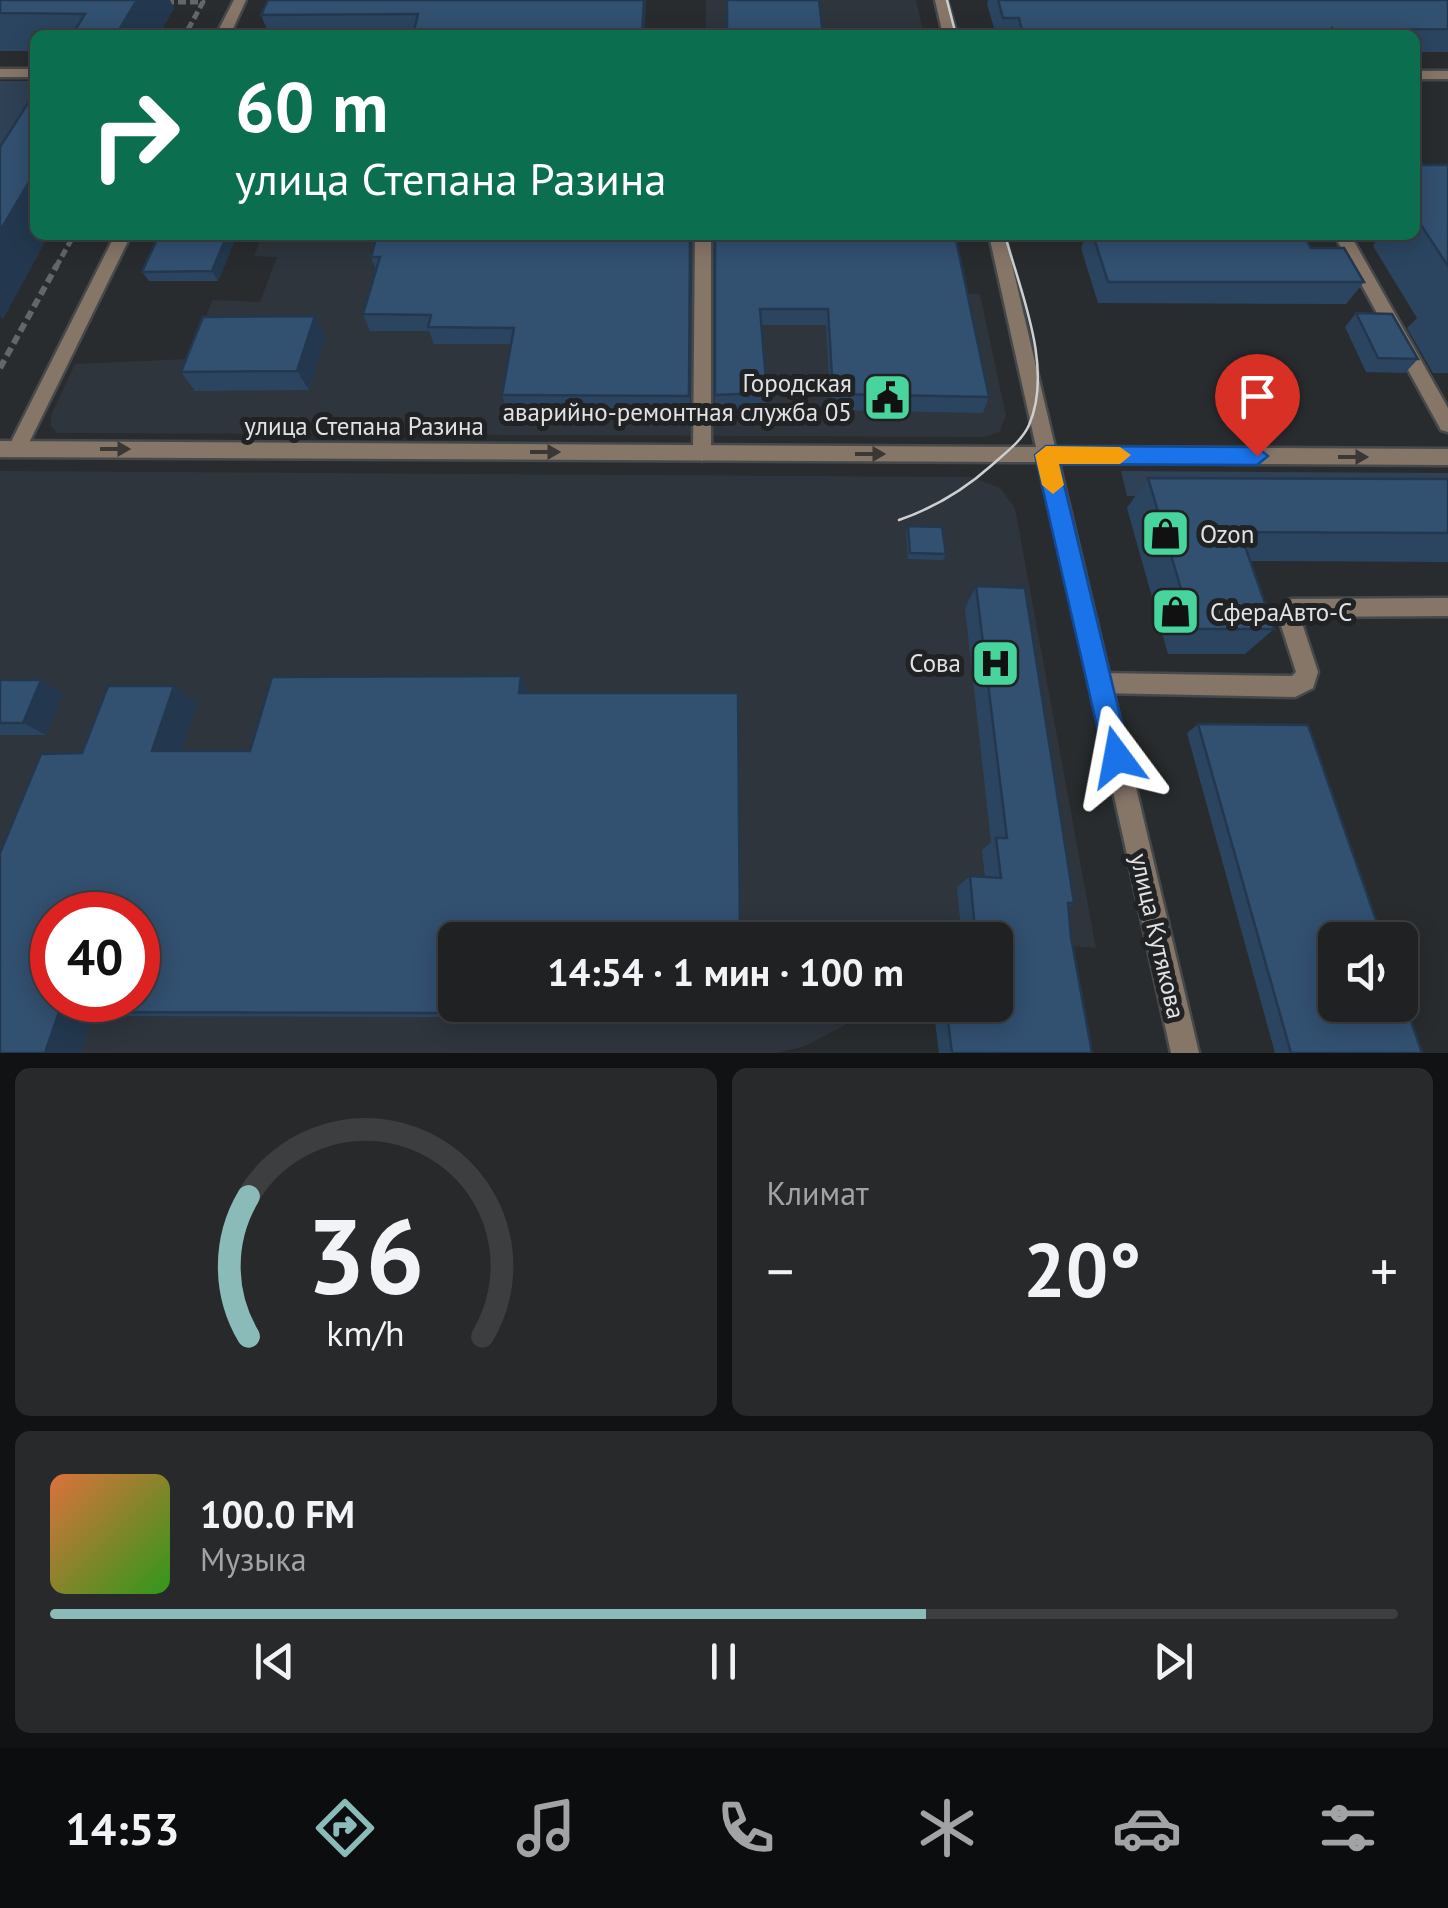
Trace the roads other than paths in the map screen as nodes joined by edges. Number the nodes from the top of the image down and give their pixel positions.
1 (240, 0) edge
2 (941, 0) edge
3 (225, 30) edge
4 (949, 30) edge
5 (0, 72) edge
6 (30, 72) edge
7 (1420, 74) edge
8 (1448, 75) edge
9 (120, 240) edge
10 (704, 240) edge
11 (998, 240) edge
12 (1345, 240) dead end
13 (1448, 425) edge
14 (9, 449) edge
15 (702, 453) junction
16 (1046, 455) junction
17 (1448, 457) edge
18 (1448, 606) edge
19 (1100, 683) junction
20 (1185, 1053) edge

1 - 3 street
2 - 4 street
5 - 6 street
7 - 8 street
9 - 14 street
10 - 15 street
11 - 16 street, улица Кутякова
12 - 13 street
14 -> 15 street, улица Степана Разина
15 -> 16 street, улица Степана Разина
16 -> 17 street, улица Степана Разина
16 - 19 street, улица Кутякова
18 - 19 street
19 - 20 street, улица Кутякова

